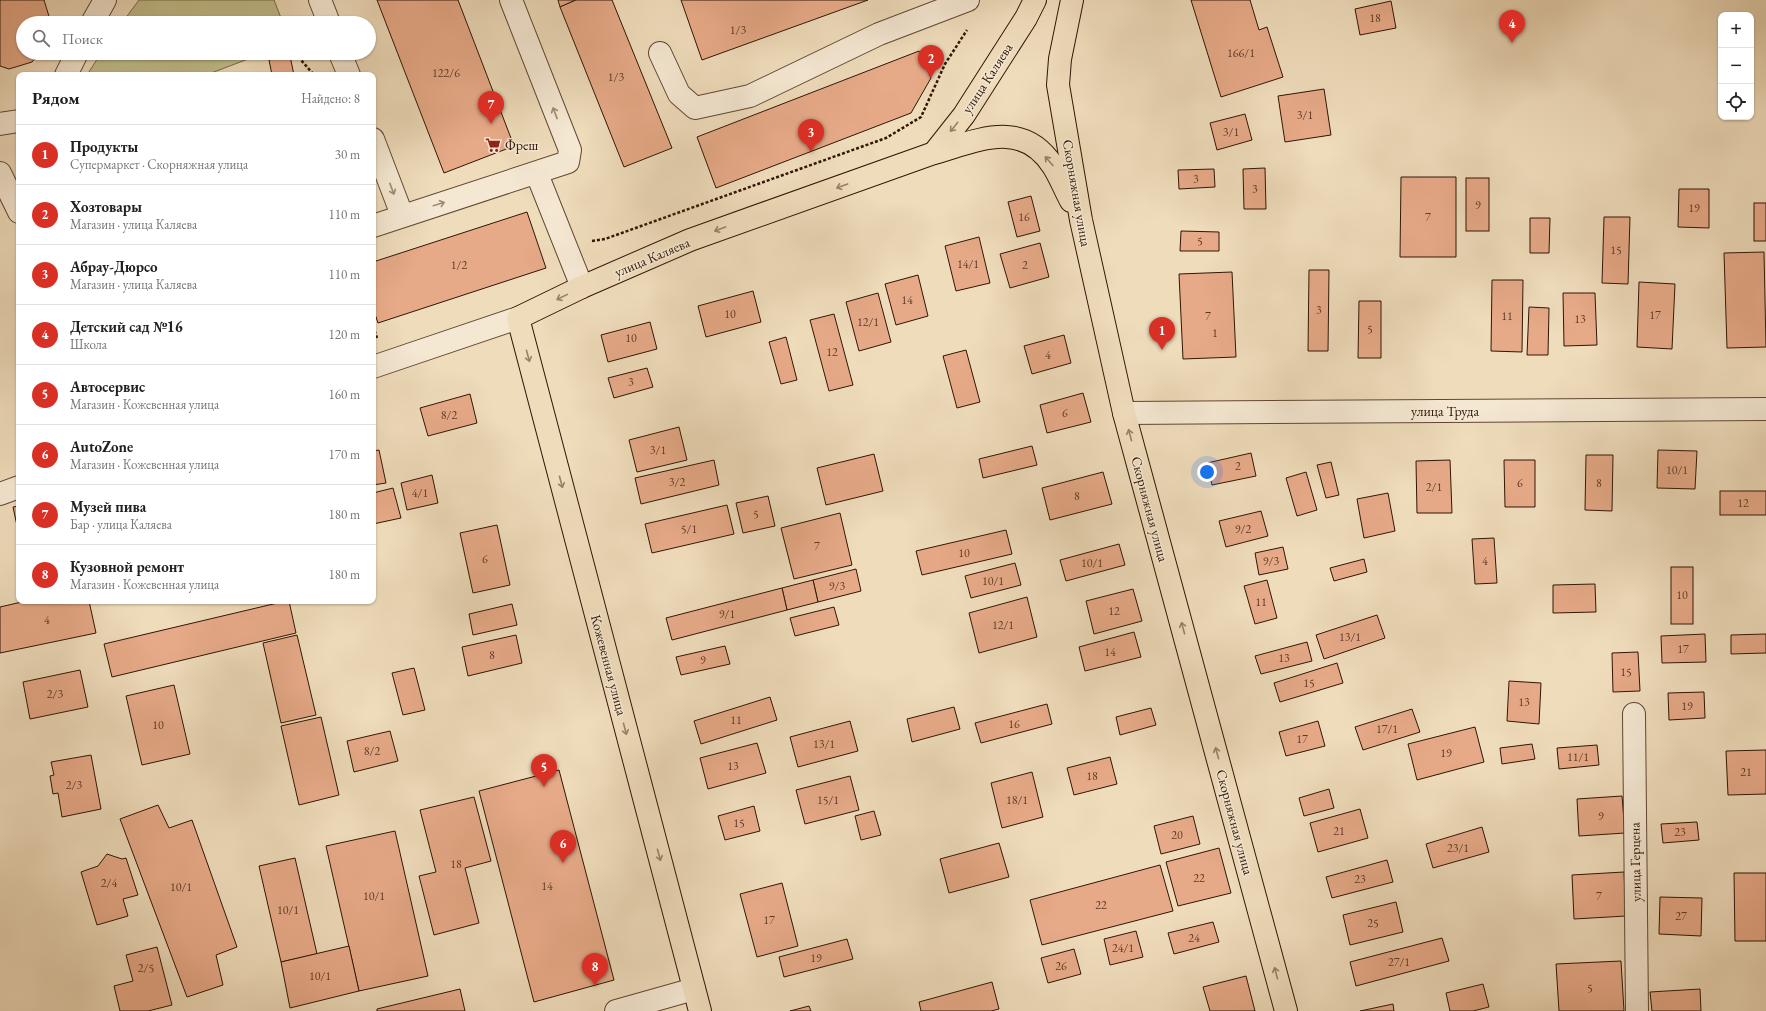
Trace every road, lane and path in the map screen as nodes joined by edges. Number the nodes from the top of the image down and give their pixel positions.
1 (105, 0) edge
2 (320, 0) edge
3 (511, 0) edge
4 (968, 0) edge
5 (1035, 0) edge
6 (1072, 0) edge
7 (96, 16) edge
8 (326, 16) edge
9 (968, 28) dead end
10 (660, 53) dead end
11 (74, 60) edge
12 (302, 60) edge
13 (68, 72) edge
14 (312, 72) edge
15 (16, 121) edge
16 (0, 124) edge
17 (376, 147) edge
18 (934, 153) junction
19 (0, 173) edge
20 (537, 174) junction
21 (16, 205) edge
22 (402, 216) junction
23 (1081, 220) junction
24 (376, 225) edge
25 (589, 242) dead end
26 (582, 287) junction
27 (518, 318) junction
28 (376, 334) edge
29 (378, 340) dead end
30 (376, 366) edge
31 (1766, 409) edge
32 (1124, 413) junction
33 (16, 488) edge
34 (0, 494) edge
35 (1634, 714) dead end
36 (694, 989) junction
37 (616, 1011) edge
38 (700, 1011) edge
39 (1286, 1011) edge
40 (1637, 1011) edge

1 - 7 street
2 - 8 street
20 -> 3 street
4 - 10 street
5 -> 18 main road, улица Каляева
6 - 23 main road, Скорняжная улица
9 - 25 path
11 - 13 street
12 - 14 path
15 - 16 street
17 -> 22 street
23 -> 18 main road, улица Каляева
18 -> 26 main road, улица Каляева
19 - 21 street
22 -> 20 street
20 - 26 street
22 - 24 street
23 - 32 main road, Скорняжная улица
26 -> 27 main road, улица Каляева
27 - 30 street, улица Каляева
27 -> 36 main road, Кожевенная улица
28 - 29 path
31 - 32 street, улица Труда
39 -> 32 main road, Скорняжная улица
33 - 34 street
35 - 40 street, улица Герцена
36 - 37 street
36 - 38 main road, Кожевенная улица

